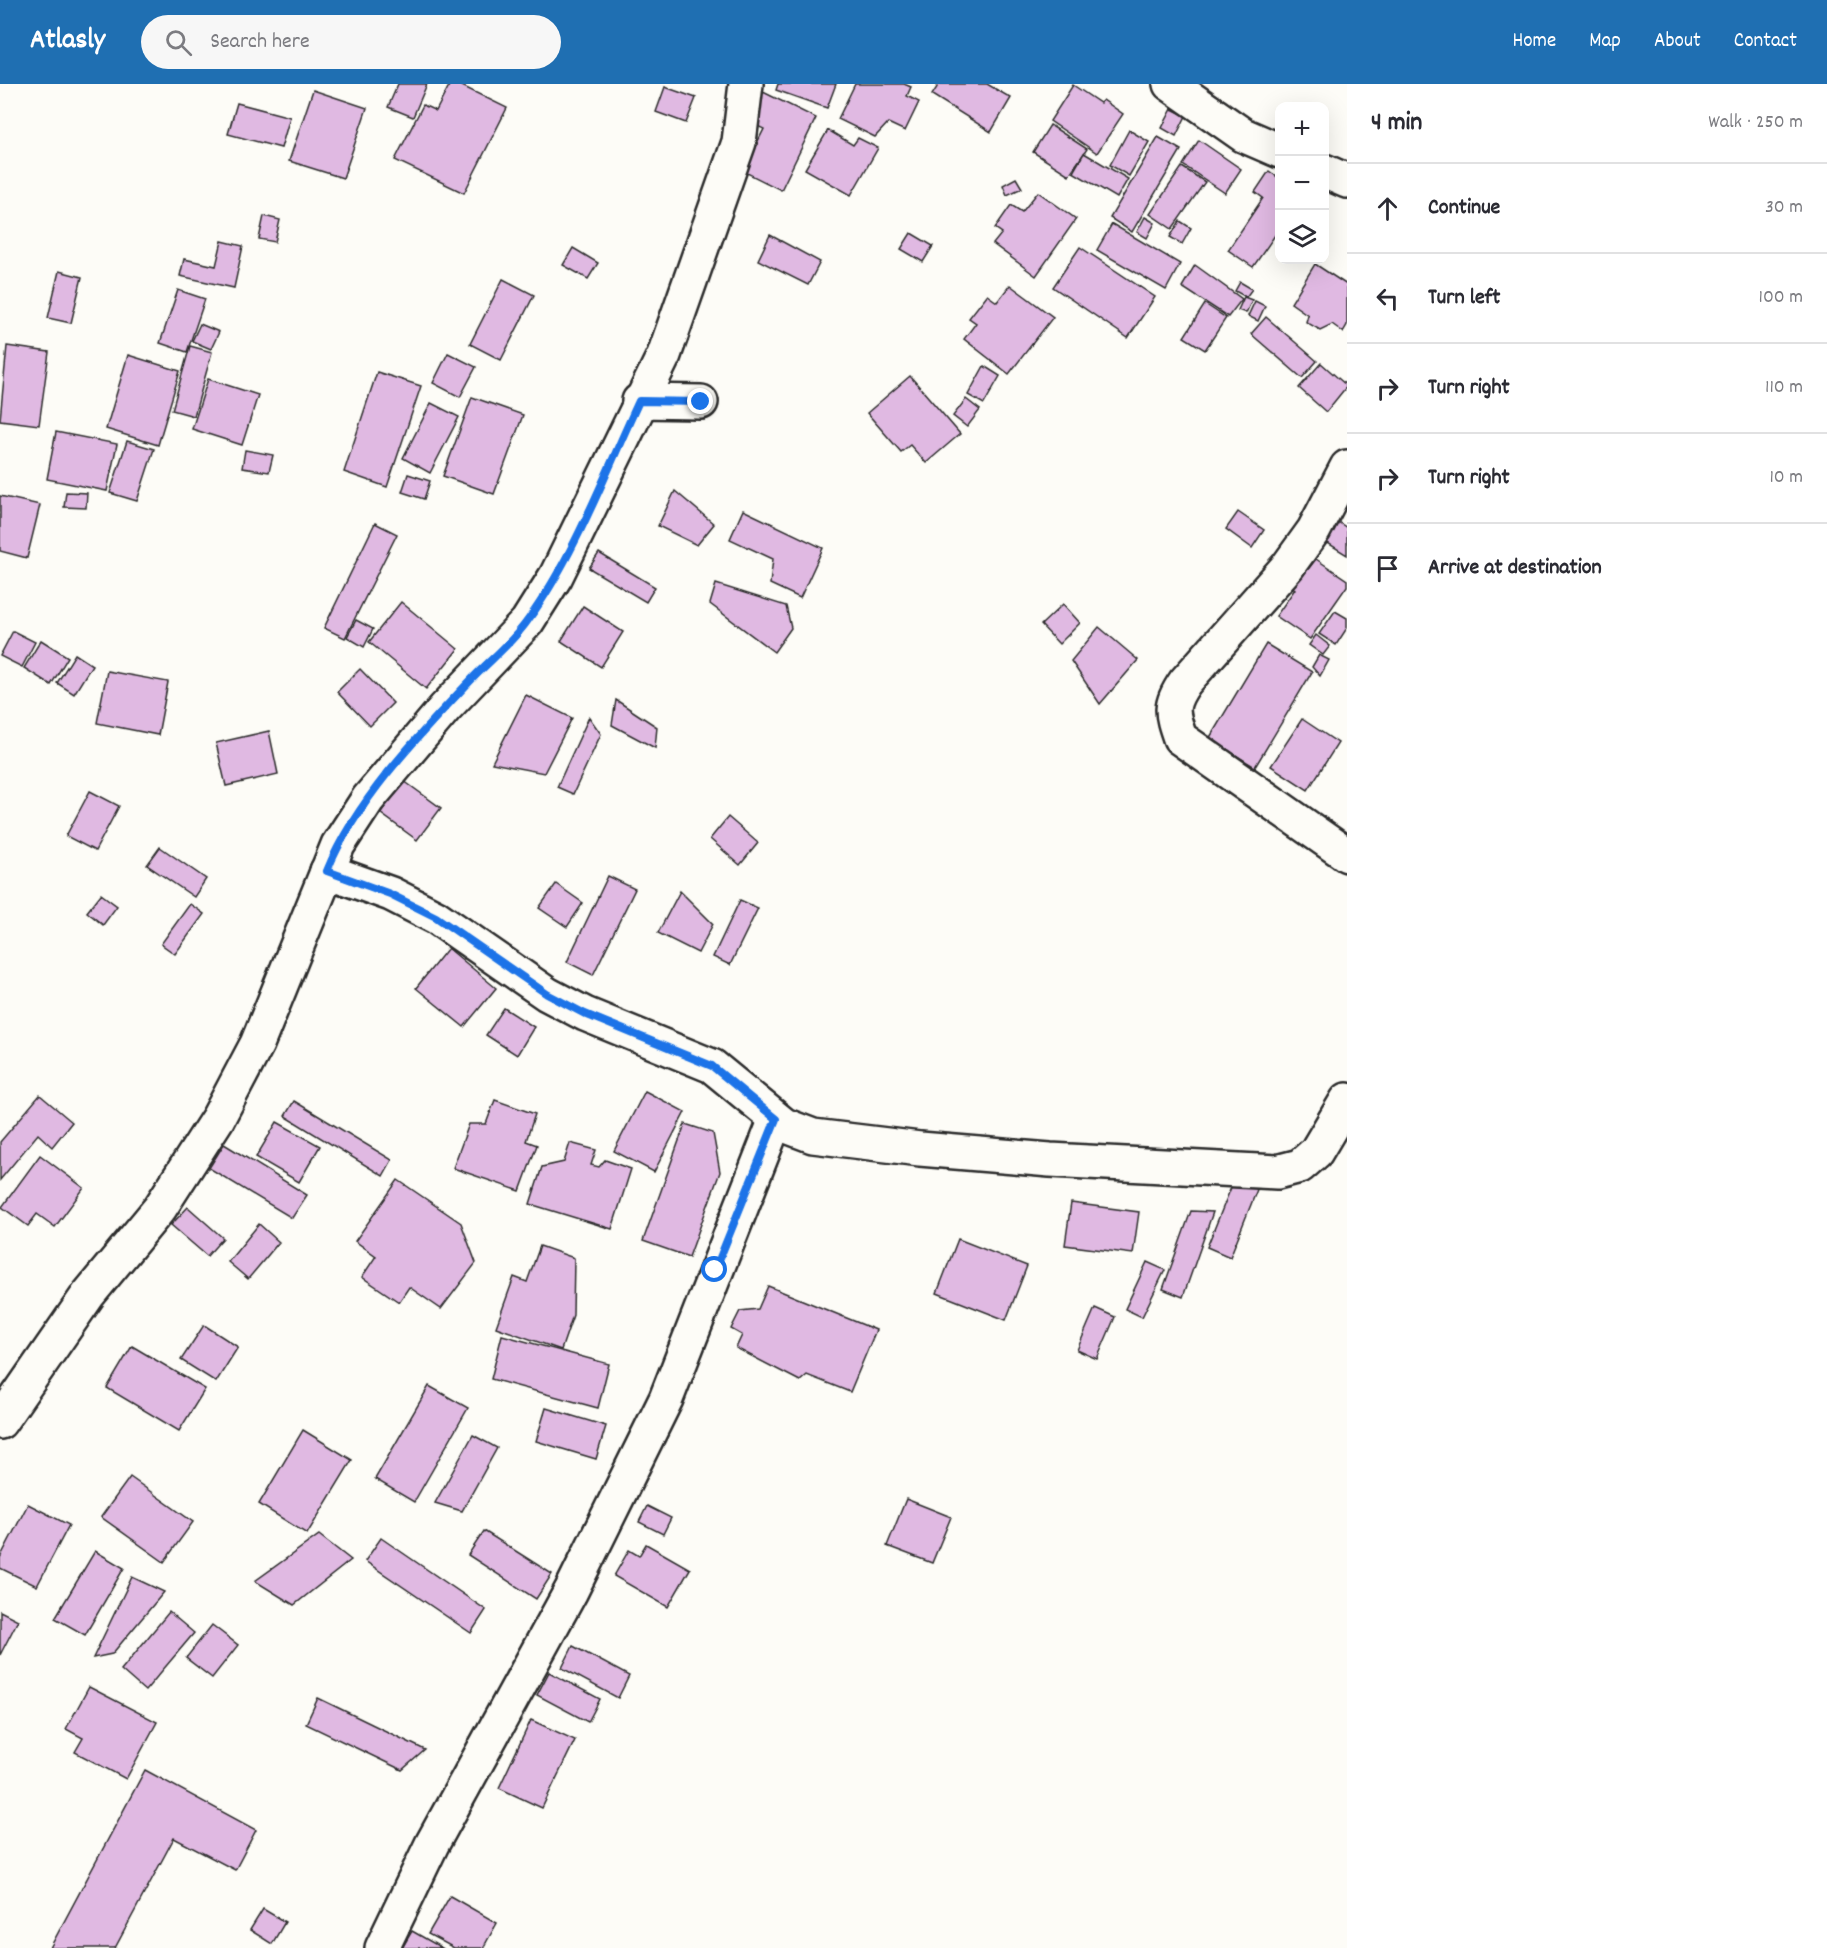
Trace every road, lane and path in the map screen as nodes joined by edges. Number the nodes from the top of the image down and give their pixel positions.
1 (746, 84) edge
2 (1170, 84) edge
3 (1275, 149) edge
4 (1329, 173) edge
5 (1347, 181) edge
6 (639, 401) junction
7 (701, 402) dead end
8 (1347, 467) edge
9 (1347, 855) edge
10 (327, 871) junction
11 (1347, 1100) edge
12 (776, 1119) junction
13 (0, 1422) edge
14 (382, 1948) edge

1 - 6 street
2 - 3 street
4 - 5 street
6 - 7 street
6 - 10 street
8 - 9 street
10 - 12 street
10 - 13 street
11 - 12 street
12 - 14 street

